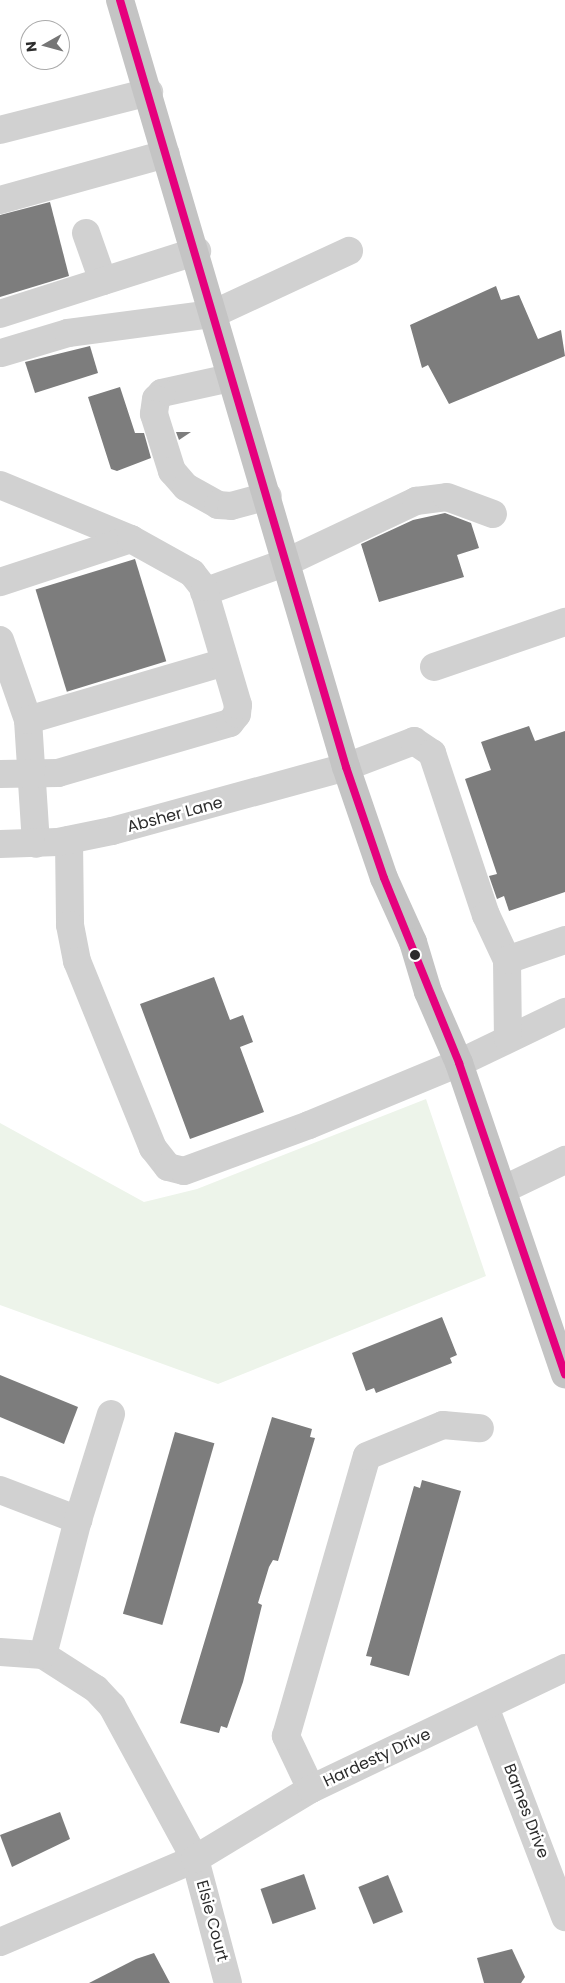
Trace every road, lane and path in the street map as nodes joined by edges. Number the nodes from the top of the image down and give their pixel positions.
1 (120, 0) edge
2 (149, 92) junction
3 (0, 130) edge
4 (166, 154) junction
5 (0, 200) edge
6 (86, 233) dead end
7 (197, 251) junction
8 (349, 252) dead end
9 (103, 281) junction
10 (0, 314) edge
11 (213, 314) junction
12 (1, 353) edge
13 (230, 378) junction
14 (0, 485) edge
15 (268, 496) junction
16 (493, 514) dead end
17 (131, 539) junction
18 (288, 562) junction
19 (0, 582) edge
20 (204, 592) junction
21 (565, 622) edge
22 (0, 640) edge
23 (225, 662) junction
24 (434, 667) dead end
25 (28, 720) junction
26 (346, 767) junction
27 (32, 772) junction
28 (0, 774) edge
29 (69, 840) junction
30 (0, 844) edge
31 (36, 844) junction
32 (565, 940) edge
33 (506, 960) junction
34 (565, 1012) edge
35 (508, 1038) junction
36 (459, 1063) junction
37 (565, 1160) edge
38 (502, 1190) junction
39 (559, 1343) edge
40 (565, 1374) edge
41 (111, 1414) dead end
42 (480, 1428) dead end
43 (0, 1490) edge
44 (78, 1520) junction
45 (0, 1652) edge
46 (43, 1656) junction
47 (565, 1668) edge
48 (484, 1707) junction
49 (312, 1789) junction
50 (195, 1859) junction
51 (565, 1917) edge
52 (0, 1942) edge
53 (228, 1983) edge

1 - 2 main road
2 - 3 street
2 - 4 main road
4 - 5 street
4 - 7 main road
6 - 9 street
7 - 9 street
7 - 11 main road
8 - 11 street
9 - 10 street
11 - 12 street
11 - 13 main road
13 - 15 main road
13 - 15 street
14 - 17 street
15 - 18 main road
16 - 18 street
17 - 19 street
17 - 20 street
18 - 20 street
18 - 26 main road
20 - 23 street
21 - 24 street
22 - 25 street
23 - 25 street
23 - 27 street
25 - 27 street
26 - 29 street, Absher Lane
26 - 33 street, Absher Lane
26 - 36 main road
27 - 28 street
27 - 31 street
29 - 31 street, Absher Lane
29 - 36 street
30 - 31 street, Absher Lane
32 - 33 street
33 - 35 street
34 - 35 street
35 - 36 street
36 - 38 main road
37 - 38 street
38 - 39 main road
39 - 40 main road
41 - 44 street
42 - 49 street
43 - 44 street
44 - 46 street
45 - 46 street
46 - 50 street
47 - 48 street, Hardesty Drive
48 - 49 street, Hardesty Drive
48 - 51 street, Barnes Drive
49 - 50 street, Hardesty Drive
50 - 52 street, Hardesty Drive
50 - 53 street, Elsie Court

